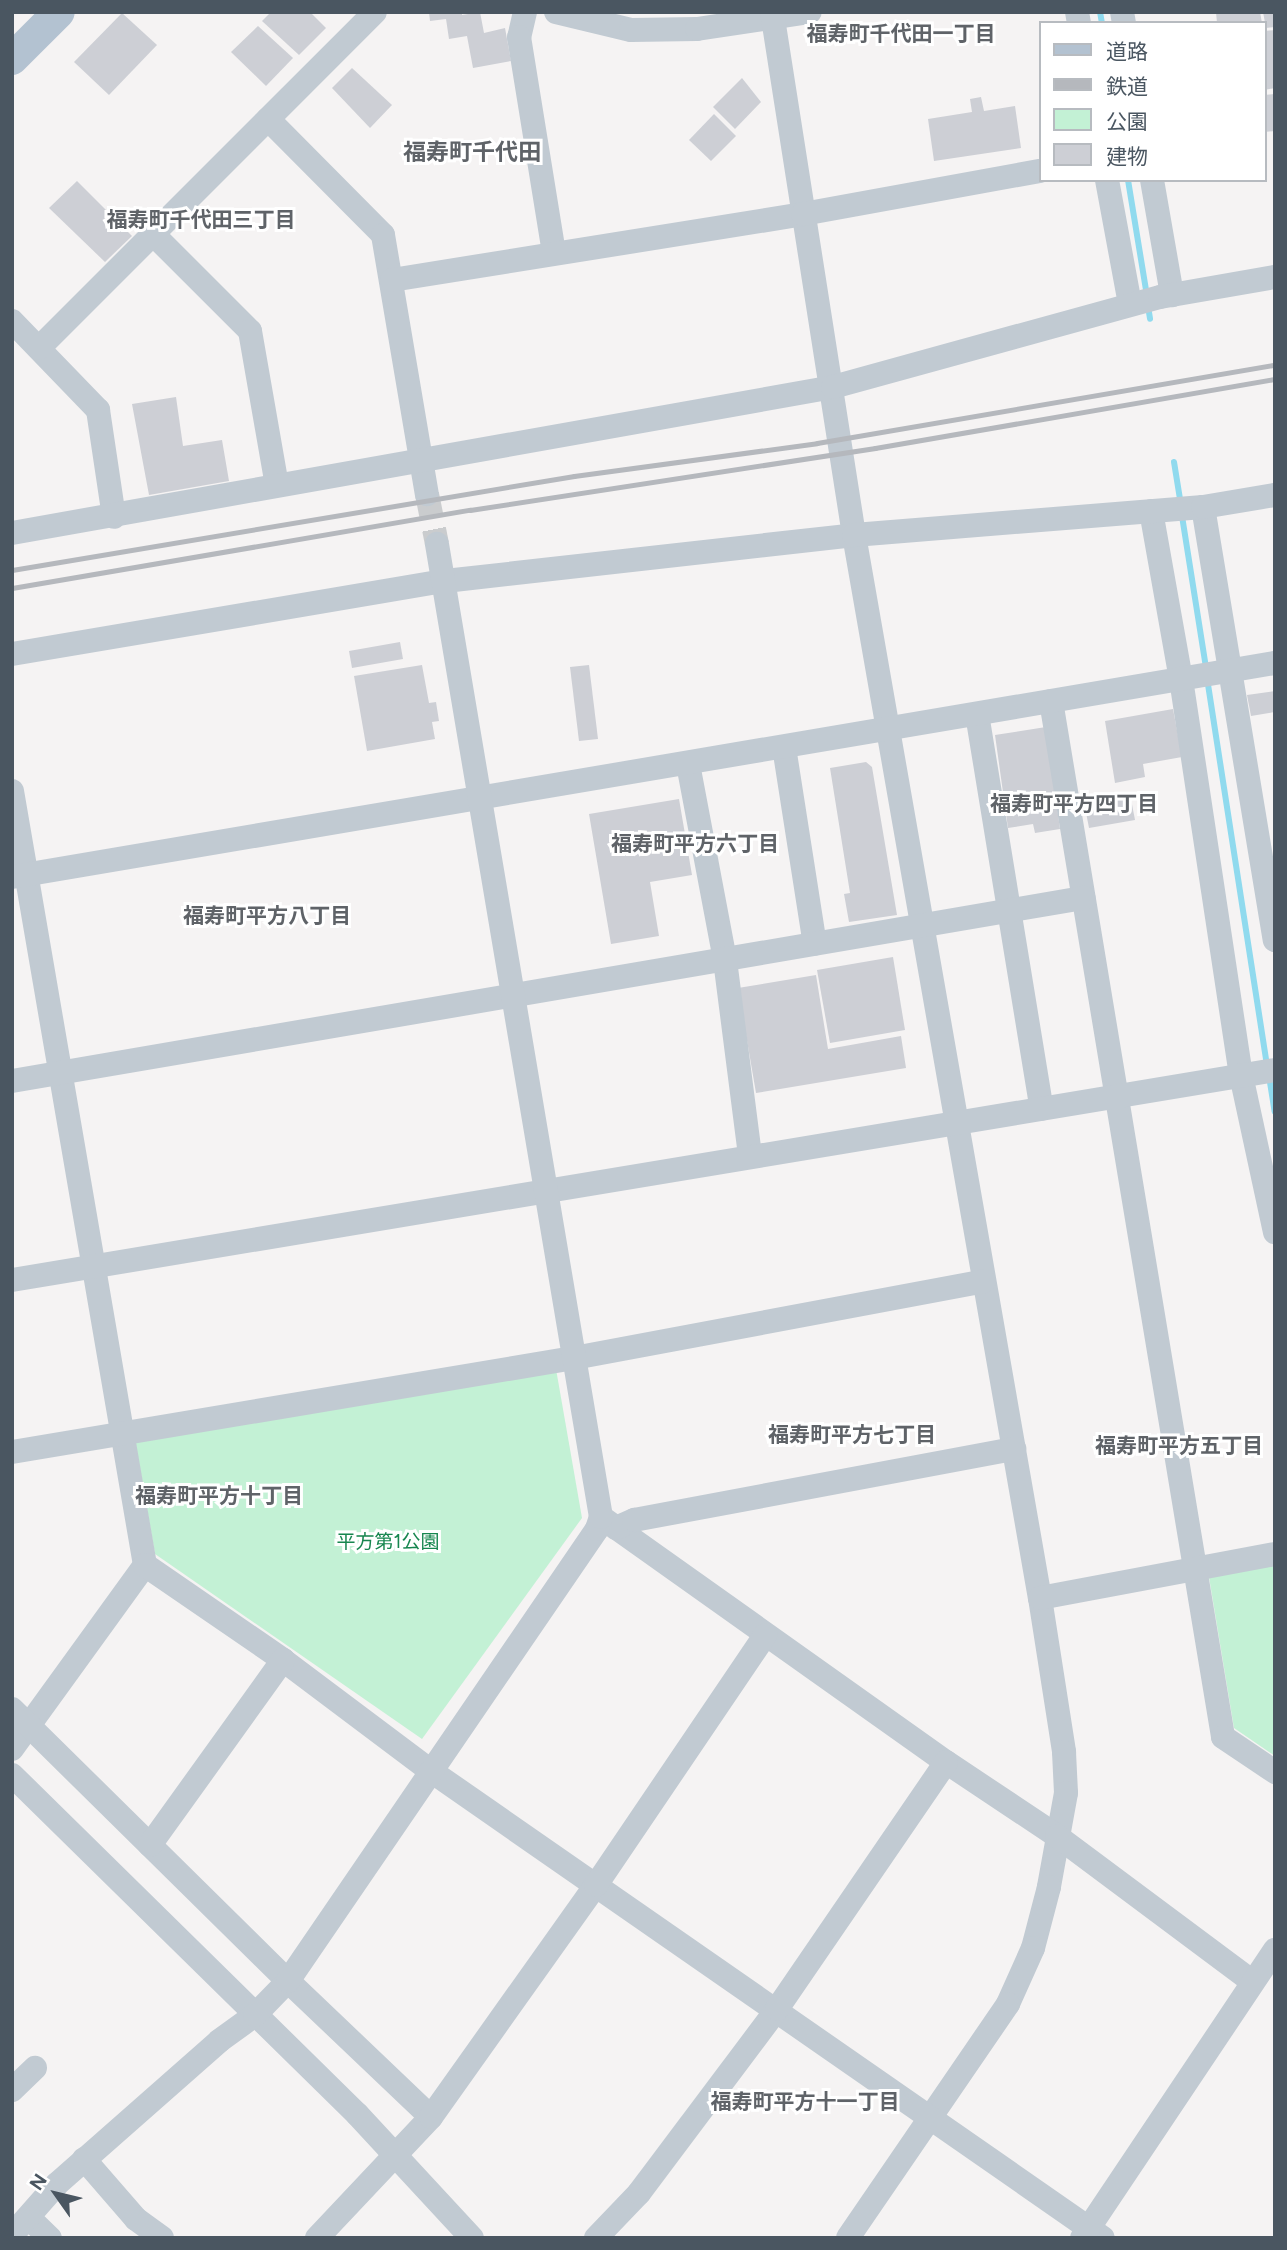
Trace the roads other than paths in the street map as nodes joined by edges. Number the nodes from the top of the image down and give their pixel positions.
1 (59, 12) edge
2 (375, 12) edge
3 (525, 12) edge
4 (556, 12) edge
5 (810, 12) edge
6 (773, 16) edge
7 (12, 59) edge
8 (268, 119) junction
9 (1038, 171) edge
10 (1108, 182) edge
11 (1152, 182) edge
12 (803, 214) junction
13 (153, 234) junction
14 (554, 253) junction
15 (1275, 277) edge
16 (392, 280) junction
17 (1150, 300) junction
18 (12, 321) edge
19 (38, 348) junction
20 (833, 387) junction
21 (420, 463) junction
22 (277, 485) junction
23 (427, 494) tunnel mouth
24 (1275, 495) edge
25 (1199, 507) junction
26 (1160, 510) junction
27 (114, 517) junction
28 (12, 533) edge
29 (854, 535) junction
30 (437, 544) tunnel mouth
31 (445, 581) junction
32 (12, 654) edge
33 (1275, 663) edge
34 (1206, 674) junction
35 (1051, 701) junction
36 (977, 714) junction
37 (888, 729) junction
38 (784, 747) junction
39 (688, 764) junction
40 (12, 791) edge
41 (478, 799) junction
42 (1269, 868) edge
43 (19, 875) edge
44 (1083, 898) junction
45 (1009, 911) junction
46 (922, 926) junction
47 (1275, 940) edge
48 (815, 944) junction
49 (725, 960) junction
50 (512, 996) junction
51 (61, 1073) junction
52 (1257, 1073) edge
53 (12, 1081) edge
54 (1115, 1096) junction
55 (1042, 1108) junction
56 (957, 1123) junction
57 (750, 1155) junction
58 (545, 1189) junction
59 (1275, 1232) edge
60 (94, 1268) junction
61 (12, 1280) edge
62 (984, 1280) junction
63 (574, 1358) junction
64 (122, 1433) junction
65 (1014, 1449) junction
66 (12, 1452) edge
67 (609, 1522) junction
68 (1275, 1554) edge
69 (145, 1565) junction
70 (1196, 1568) junction
71 (1040, 1598) junction
72 (765, 1635) junction
73 (283, 1660) junction
74 (21, 1717) edge
75 (12, 1749) edge
76 (946, 1762) junction
77 (431, 1771) junction
78 (1275, 1772) edge
79 (12, 1775) edge
80 (1058, 1836) junction
81 (150, 1845) junction
82 (596, 1885) junction
83 (1275, 1950) edge
84 (288, 1981) junction
85 (1253, 1982) junction
86 (776, 2009) junction
87 (255, 2015) junction
88 (35, 2068) dead end
89 (12, 2090) edge
90 (431, 2117) junction
91 (930, 2118) junction
92 (396, 2157) junction
93 (84, 2160) junction
94 (21, 2227) edge
95 (1091, 2234) edge
96 (50, 2238) edge
97 (162, 2238) edge
98 (317, 2238) edge
99 (472, 2238) edge
100 (596, 2238) edge
101 (848, 2238) edge

1 - 7 main road
2 - 8 street
3 - 14 street
4 - 6 street
5 - 6 street
6 - 12 street
8 - 13 street
8 - 16 street
9 - 12 street
10 - 17 street
11 - 17 street
12 - 14 street
12 - 20 street
13 - 19 street
13 - 22 street
14 - 16 street
15 - 17 street
16 - 21 street
17 - 20 street
18 - 19 street
19 - 27 street
20 - 21 street
20 - 29 street
21 - 22 street
21 - 23 street
22 - 27 street
24 - 25 street
25 - 26 street
25 - 34 street
26 - 29 street
26 - 34 street
27 - 28 street
29 - 31 street
29 - 37 street
30 - 31 street
31 - 32 street
31 - 41 street
33 - 34 street
34 - 35 street
34 - 42 street
34 - 52 street
35 - 36 street
35 - 44 street
36 - 37 street
36 - 45 street
37 - 38 street
37 - 46 street
38 - 39 street
38 - 48 street
39 - 41 street
39 - 49 street
40 - 43 street
41 - 43 street
41 - 50 street
42 - 47 street
43 - 51 street
44 - 45 street
44 - 54 street
45 - 46 street
45 - 55 street
46 - 48 street
46 - 56 street
48 - 49 street
49 - 50 street
49 - 57 street
50 - 51 street
50 - 58 street
51 - 53 street
51 - 60 street
52 - 54 street
52 - 59 street
54 - 55 street
54 - 70 street
55 - 56 street
56 - 57 street
56 - 62 street
57 - 58 street
58 - 60 street
58 - 63 street
60 - 61 street
60 - 64 street
62 - 63 street
62 - 65 street
63 - 64 street
63 - 67 street
64 - 66 street
64 - 69 street
65 - 67 street
65 - 71 street
67 - 72 street
67 - 77 street
68 - 70 street
69 - 73 street
69 - 74 street
70 - 71 street
70 - 78 street
71 - 80 street
72 - 76 street
72 - 82 street
73 - 77 street
73 - 81 street
74 - 75 street
74 - 81 street
76 - 80 street
76 - 86 street
77 - 82 street
77 - 84 street
79 - 87 street
80 - 85 street
80 - 91 street
81 - 84 street
82 - 86 street
82 - 90 street
83 - 85 street
84 - 87 street
84 - 90 street
85 - 95 street
86 - 91 street
86 - 100 street
87 - 92 street
87 - 93 street
88 - 89 street
90 - 92 street
91 - 95 street
91 - 101 street
92 - 98 street
92 - 99 street
93 - 94 street
93 - 97 street
94 - 96 street

